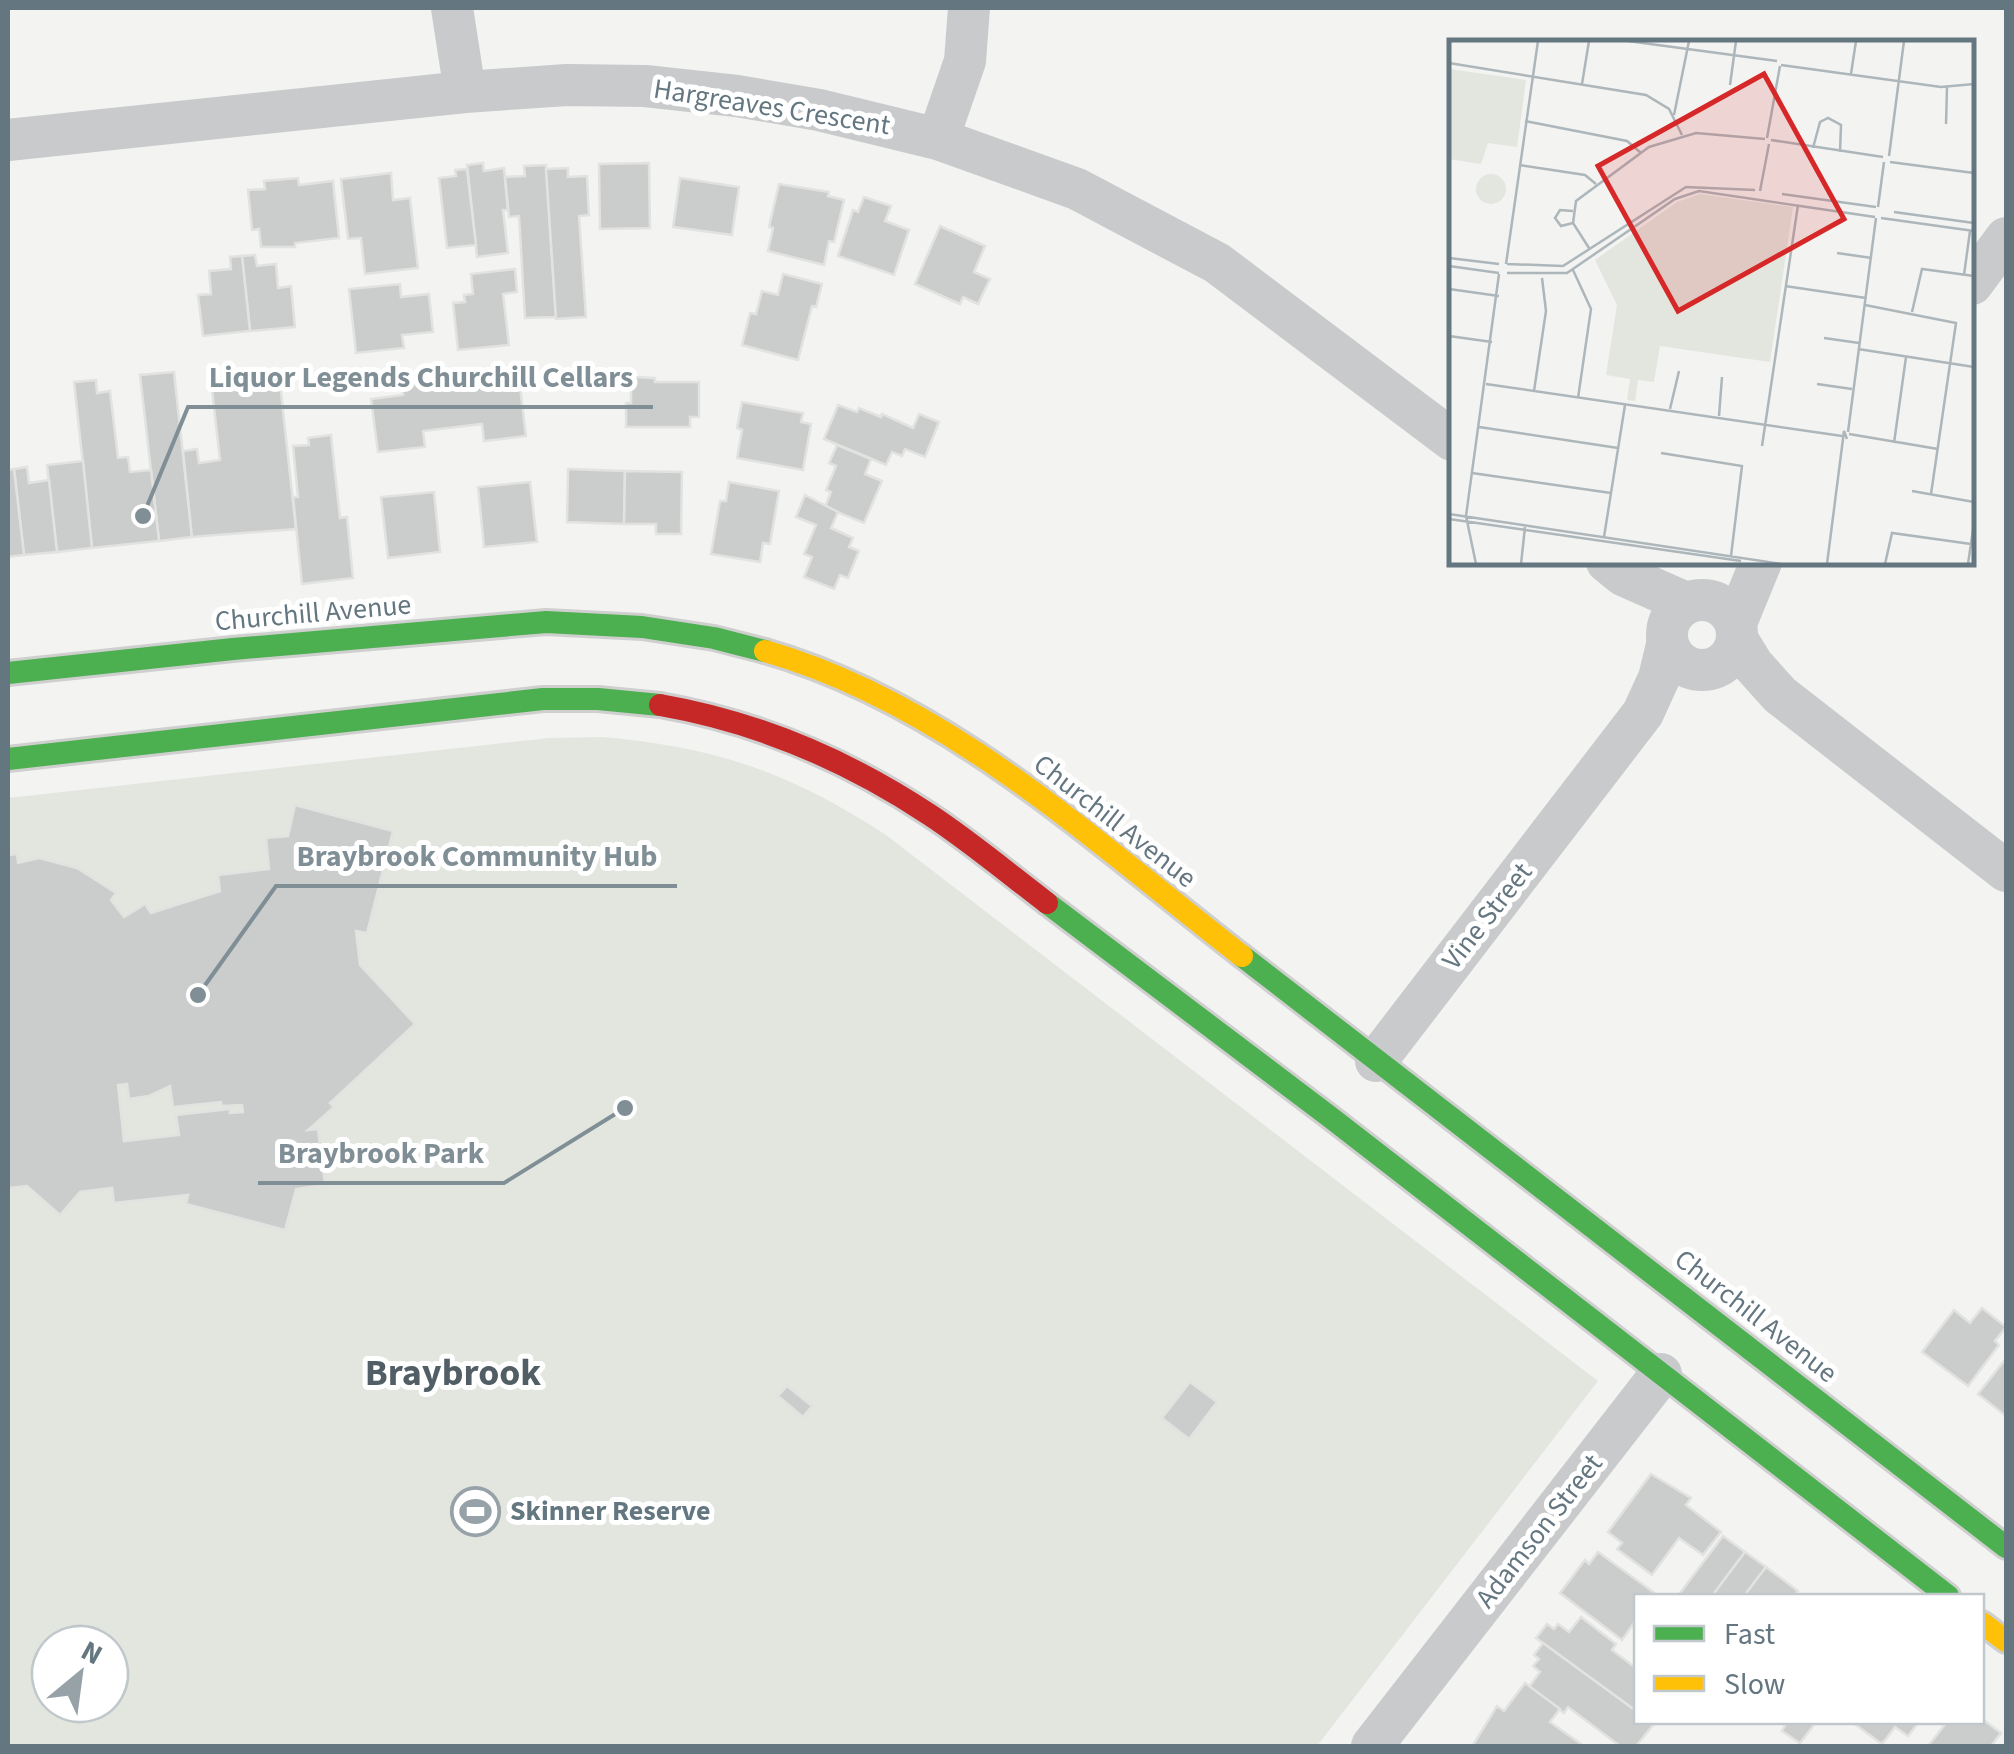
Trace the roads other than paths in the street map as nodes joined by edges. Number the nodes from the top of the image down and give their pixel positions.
1 (452, 8) edge
2 (969, 8) edge
3 (465, 92) junction
4 (938, 139) junction
5 (8, 140) edge
6 (2006, 238) edge
7 (1974, 281) edge
8 (1449, 438) edge
9 (1751, 565) edge
10 (1759, 565) edge
11 (1615, 569) edge
12 (1702, 635) junction
13 (288, 644) junction
14 (8, 673) edge
15 (288, 674) dead end
16 (268, 710) dead end
17 (249, 732) junction
18 (8, 758) edge
19 (2006, 871) edge
20 (1370, 1068) junction
21 (1667, 1366) junction
22 (2006, 1547) edge
23 (1946, 1594) edge
24 (1984, 1624) edge
25 (2006, 1641) edge
26 (1372, 1746) edge

1 - 3 street
2 - 4 street
3 - 4 street, Hargreaves Crescent
3 - 5 street, Hargreaves Crescent
4 - 8 street, Hargreaves Crescent
6 - 7 street
9 - 12 street
10 - 12 street, Vine Street
11 - 12 street
12 - 19 street
12 - 20 street, Vine Street
13 - 14 main road, Churchill Avenue
13 - 15 main road
13 - 20 main road, Churchill Avenue
16 - 17 main road
17 - 18 main road
17 - 21 main road
20 - 22 main road, Churchill Avenue
21 - 23 main road
21 - 26 street, Adamson Street
24 - 25 main road

